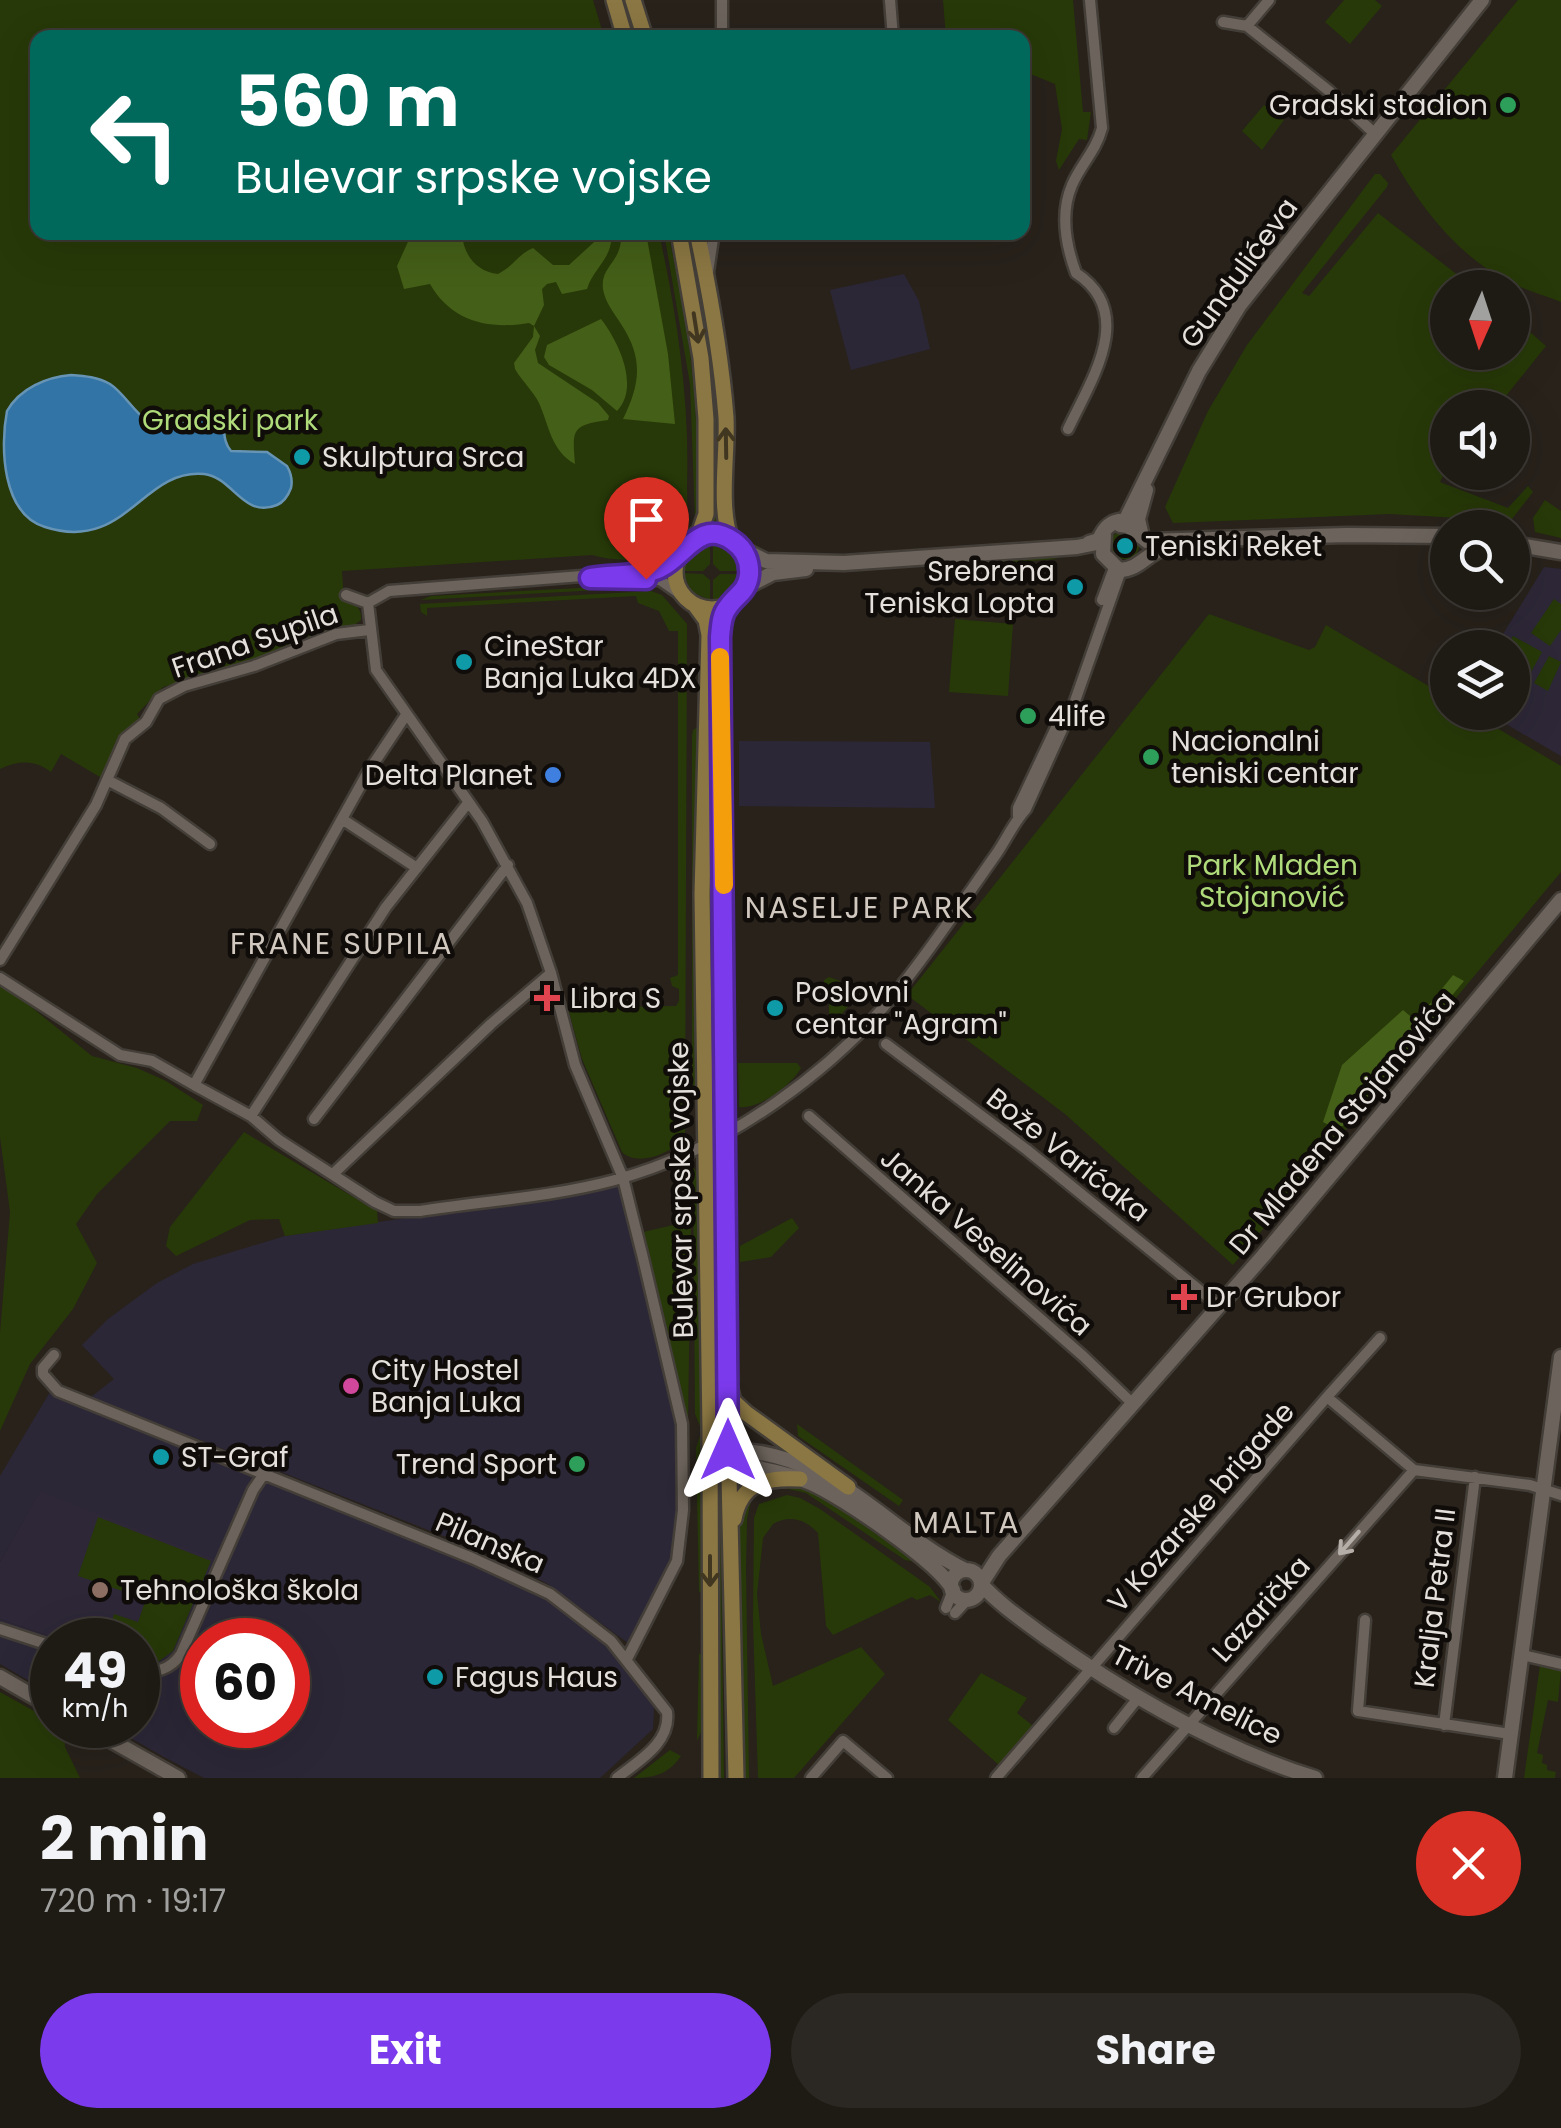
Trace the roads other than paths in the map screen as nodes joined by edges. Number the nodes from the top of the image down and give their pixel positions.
1 (614, 0) edge
2 (632, 0) edge
3 (722, 0) edge
4 (890, 0) edge
5 (1090, 0) edge
6 (1269, 0) edge
7 (1482, 0) edge
8 (1223, 22) dead end
9 (1248, 26) junction
10 (623, 30) edge
11 (642, 30) edge
12 (722, 30) edge
13 (892, 30) edge
14 (1375, 134) junction
15 (680, 240) edge
16 (699, 240) edge
17 (713, 240) edge
18 (706, 278) junction
19 (1068, 429) dead end
20 (1160, 452) junction
21 (1122, 522) junction
22 (1430, 535) edge
23 (688, 544) junction
24 (737, 544) junction
25 (1530, 547) edge
26 (1126, 550) junction
27 (1561, 552) edge
28 (844, 563) junction
29 (590, 578) junction
30 (746, 587) junction
31 (346, 595) dead end
32 (689, 600) junction
33 (368, 603) junction
34 (728, 605) junction
35 (369, 630) junction
36 (406, 715) junction
37 (109, 781) junction
38 (468, 803) junction
39 (342, 819) junction
40 (210, 844) dead end
41 (508, 866) junction
42 (417, 868) junction
43 (1561, 900) edge
44 (0, 960) edge
45 (551, 972) junction
46 (0, 978) edge
47 (886, 1044) dead end
48 (194, 1085) junction
49 (251, 1116) junction
50 (809, 1116) dead end
51 (314, 1119) dead end
52 (724, 1134) junction
53 (705, 1144) junction
54 (333, 1174) junction
55 (623, 1178) junction
56 (1219, 1306) junction
57 (1380, 1338) dead end
58 (54, 1355) dead end
59 (1561, 1357) edge
60 (728, 1381) junction
61 (1327, 1397) junction
62 (1132, 1404) junction
63 (710, 1439) junction
64 (725, 1456) junction
65 (1414, 1470) junction
66 (709, 1473) junction
67 (264, 1474) junction
68 (1475, 1478) junction
69 (800, 1479) junction
70 (848, 1487) junction
71 (1544, 1490) junction
72 (1561, 1495) edge
73 (729, 1553) junction
74 (973, 1576) junction
75 (953, 1590) junction
76 (968, 1600) junction
77 (1012, 1612) junction
78 (1365, 1620) dead end
79 (0, 1629) edge
80 (30, 1639) edge
81 (1523, 1654) junction
82 (627, 1659) junction
83 (1561, 1664) edge
84 (1090, 1668) junction
85 (160, 1670) edge
86 (0, 1677) edge
87 (30, 1694) edge
88 (1138, 1698) junction
89 (1189, 1724) junction
90 (1444, 1725) junction
91 (1114, 1728) dead end
92 (1510, 1734) junction
93 (124, 1748) edge
94 (1289, 1774) edge
95 (178, 1778) edge
96 (617, 1778) edge
97 (711, 1778) edge
98 (736, 1778) edge
99 (811, 1778) edge
100 (886, 1778) edge
101 (996, 1778) edge
102 (1142, 1778) edge
103 (1315, 1778) edge
104 (1505, 1778) edge

1 - 10 main road
2 - 11 main road
3 - 12 street
4 - 13 street
5 - 19 street
6 - 9 street
7 - 14 street, Gundulićeva
8 - 9 street
9 - 14 street
14 - 20 street, Gundulićeva
15 -> 23 main road, Bulevar srpske vojske
16 - 18 main road
17 - 18 street
24 -> 18 main road
20 - 21 street, Gundulićeva
20 - 26 street, Gundulićeva
21 - 26 street
21 - 26 street, Gundulićeva
22 - 26 street
23 - 24 main road
23 - 29 street
23 - 32 main road, Bulevar srpske vojske
24 - 28 street
24 - 30 main road
25 - 27 street
26 - 28 street
26 - 52 street
28 - 30 street
29 - 32 street
29 - 33 street
30 - 34 main road
31 - 33 street
32 - 34 main road
32 - 53 main road, Bulevar srpske vojske
33 - 35 street
34 - 52 main road, Bulevar srpske vojske
35 - 36 street, Frana Supila
35 - 37 street, Frana Supila
36 - 38 street, Frana Supila
36 - 39 street
37 - 40 street
37 - 44 street, Frana Supila
38 - 41 street, Frana Supila
38 - 42 street
39 - 42 street
39 - 48 street
41 - 45 street, Frana Supila
41 - 51 street
42 - 49 street
43 - 56 street, Dr Mladena Stojanovića
45 - 54 street
45 - 55 street, Frana Supila
46 - 48 street
47 - 56 street, Bože Varićaka
48 - 49 street
49 - 54 street
50 - 62 street, Janka Veselinovića
52 - 53 street
52 - 60 main road, Bulevar srpske vojske
53 - 55 street
53 - 63 main road, Bulevar srpske vojske
54 - 55 street
55 - 82 street, Frana Supila
56 - 62 street, Dr Mladena Stojanovića
57 - 61 street
58 - 67 street, Pilanska
59 - 71 street
60 - 64 main road, Bulevar srpske vojske
60 - 70 main road
61 - 65 street, V Kozarske brigade
61 - 84 street, V Kozarske brigade
62 - 74 street, Dr Mladena Stojanovića
63 - 64 street
63 - 66 main road, Bulevar srpske vojske
64 - 66 street
64 - 69 street
64 - 70 street, Trive Amelice
64 - 73 main road, Bulevar srpske vojske
65 - 68 street, Kralja Petra II
65 -> 89 street, Lazarička
66 -> 97 main road, Bulevar srpske vojske
67 - 82 street, Pilanska
67 - 85 street
68 - 71 street, Kralja Petra II
68 - 90 street, Kralja Petra II
69 - 73 main road
69 - 75 street
70 - 74 street, Trive Amelice
71 - 72 street, Kralja Petra II
71 - 81 street
73 - 98 main road, Bulevar srpske vojske
74 - 75 street
74 - 76 street
74 - 77 street, Trive Amelice
75 - 76 street
75 - 76 street
76 - 77 street, Trive Amelice
77 - 84 street, Trive Amelice
78 - 90 street, Kralja Petra II
79 - 80 street
81 - 83 street
81 - 92 street
82 - 96 street, Pilanska
84 - 88 street, Trive Amelice
84 - 101 street, V Kozarske brigade
86 - 87 street
88 - 89 street, Trive Amelice
88 - 91 street
89 - 94 street, Trive Amelice
89 - 102 street, Lazarička
90 - 92 street, Kralja Petra II
92 - 104 street
93 - 95 street
94 - 103 street, Trive Amelice
99 - 100 street

